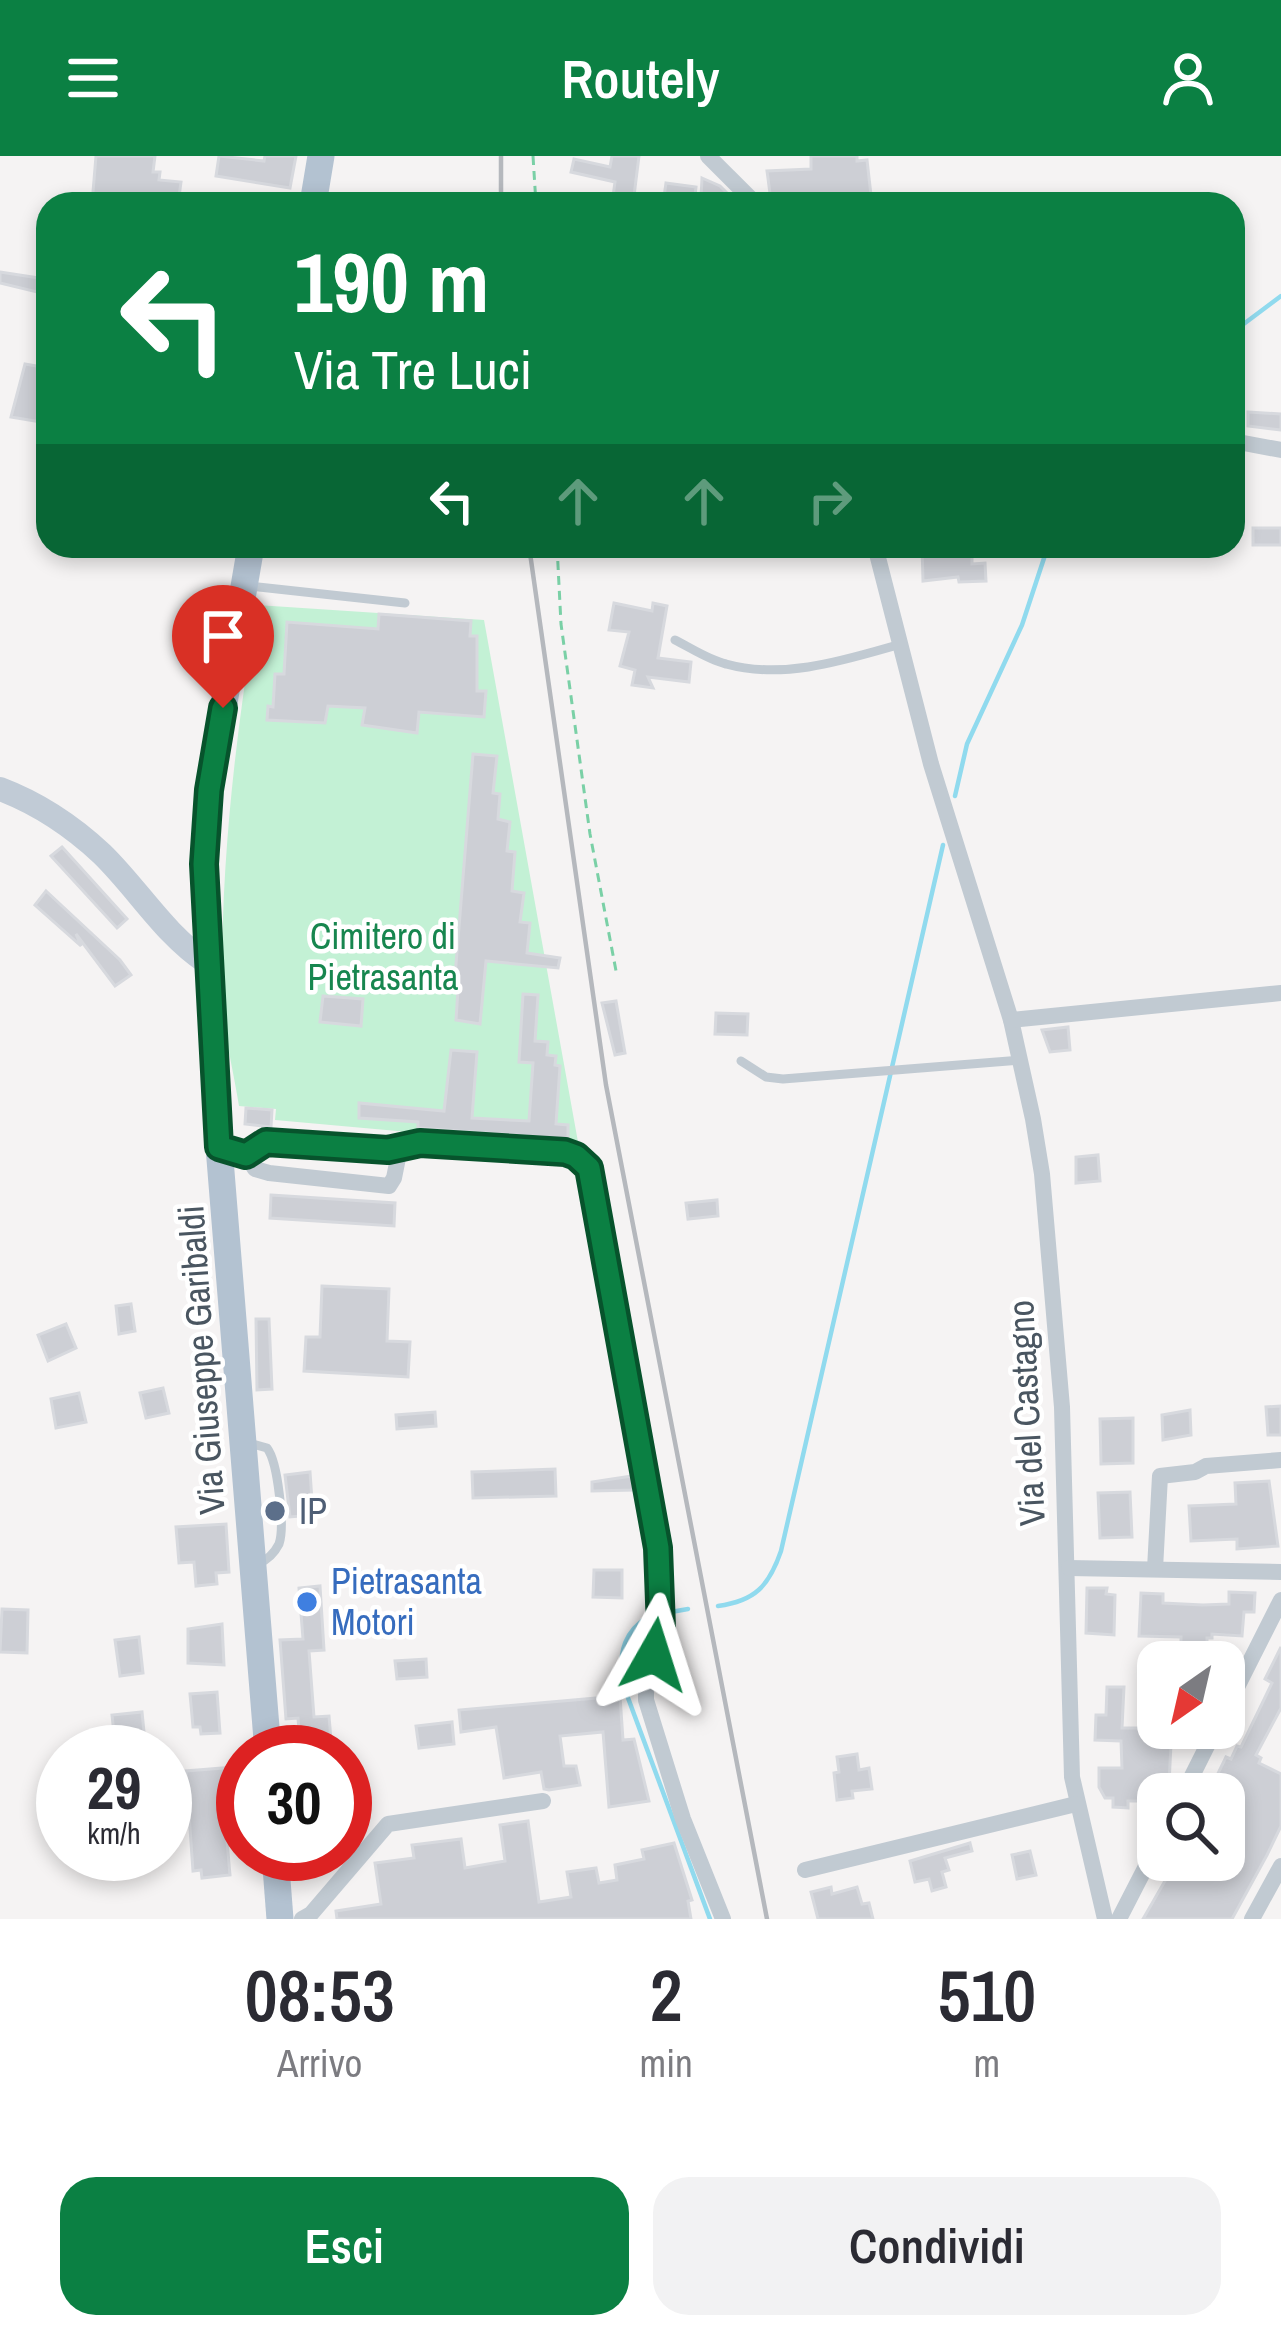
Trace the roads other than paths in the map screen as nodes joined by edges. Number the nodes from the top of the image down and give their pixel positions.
1 (322, 156) edge
2 (708, 156) edge
3 (315, 192) edge
4 (744, 192) edge
5 (1245, 442) edge
6 (1281, 450) edge
7 (248, 558) edge
8 (878, 558) edge
9 (244, 585) junction
10 (405, 602) dead end
11 (675, 640) dead end
12 (901, 644) junction
13 (0, 789) edge
14 (206, 962) junction
15 (1281, 993) edge
16 (1011, 1020) junction
17 (1020, 1060) junction
18 (741, 1061) dead end
19 (400, 1148) junction
20 (233, 1151) junction
21 (1281, 1460) edge
22 (1069, 1568) junction
23 (1155, 1569) junction
24 (1281, 1572) edge
25 (1281, 1600) edge
26 (1245, 1671) edge
27 (266, 1725) edge
28 (543, 1801) dead end
29 (1076, 1804) junction
30 (1281, 1865) edge
31 (805, 1870) dead end
32 (277, 1881) edge
33 (1138, 1881) edge
34 (280, 1919) edge
35 (302, 1919) edge
36 (723, 1919) edge
37 (1105, 1919) edge
38 (1119, 1919) edge
39 (1252, 1919) edge

1 - 3 main road
2 - 4 street
5 - 6 street
7 - 9 main road, Via Giuseppe Garibaldi
8 - 12 street, Via del Castagno
9 - 10 lane
9 - 14 main road, Via Giuseppe Garibaldi
11 - 12 lane
12 - 16 street, Via del Castagno
13 - 14 street
14 - 20 main road, Via Giuseppe Garibaldi
15 - 16 street
16 - 17 street, Via del Castagno
17 - 18 lane
17 - 22 street, Via del Castagno
19 - 20 street
19 - 20 street
19 - 36 street
20 - 27 main road, Via Giuseppe Garibaldi
21 - 23 street
22 - 23 street
22 - 29 street, Via del Castagno
23 - 24 street
25 - 26 street
28 - 35 street
29 - 31 street
29 - 37 street, Via del Castagno
30 - 39 street
32 - 34 main road
33 - 38 street

